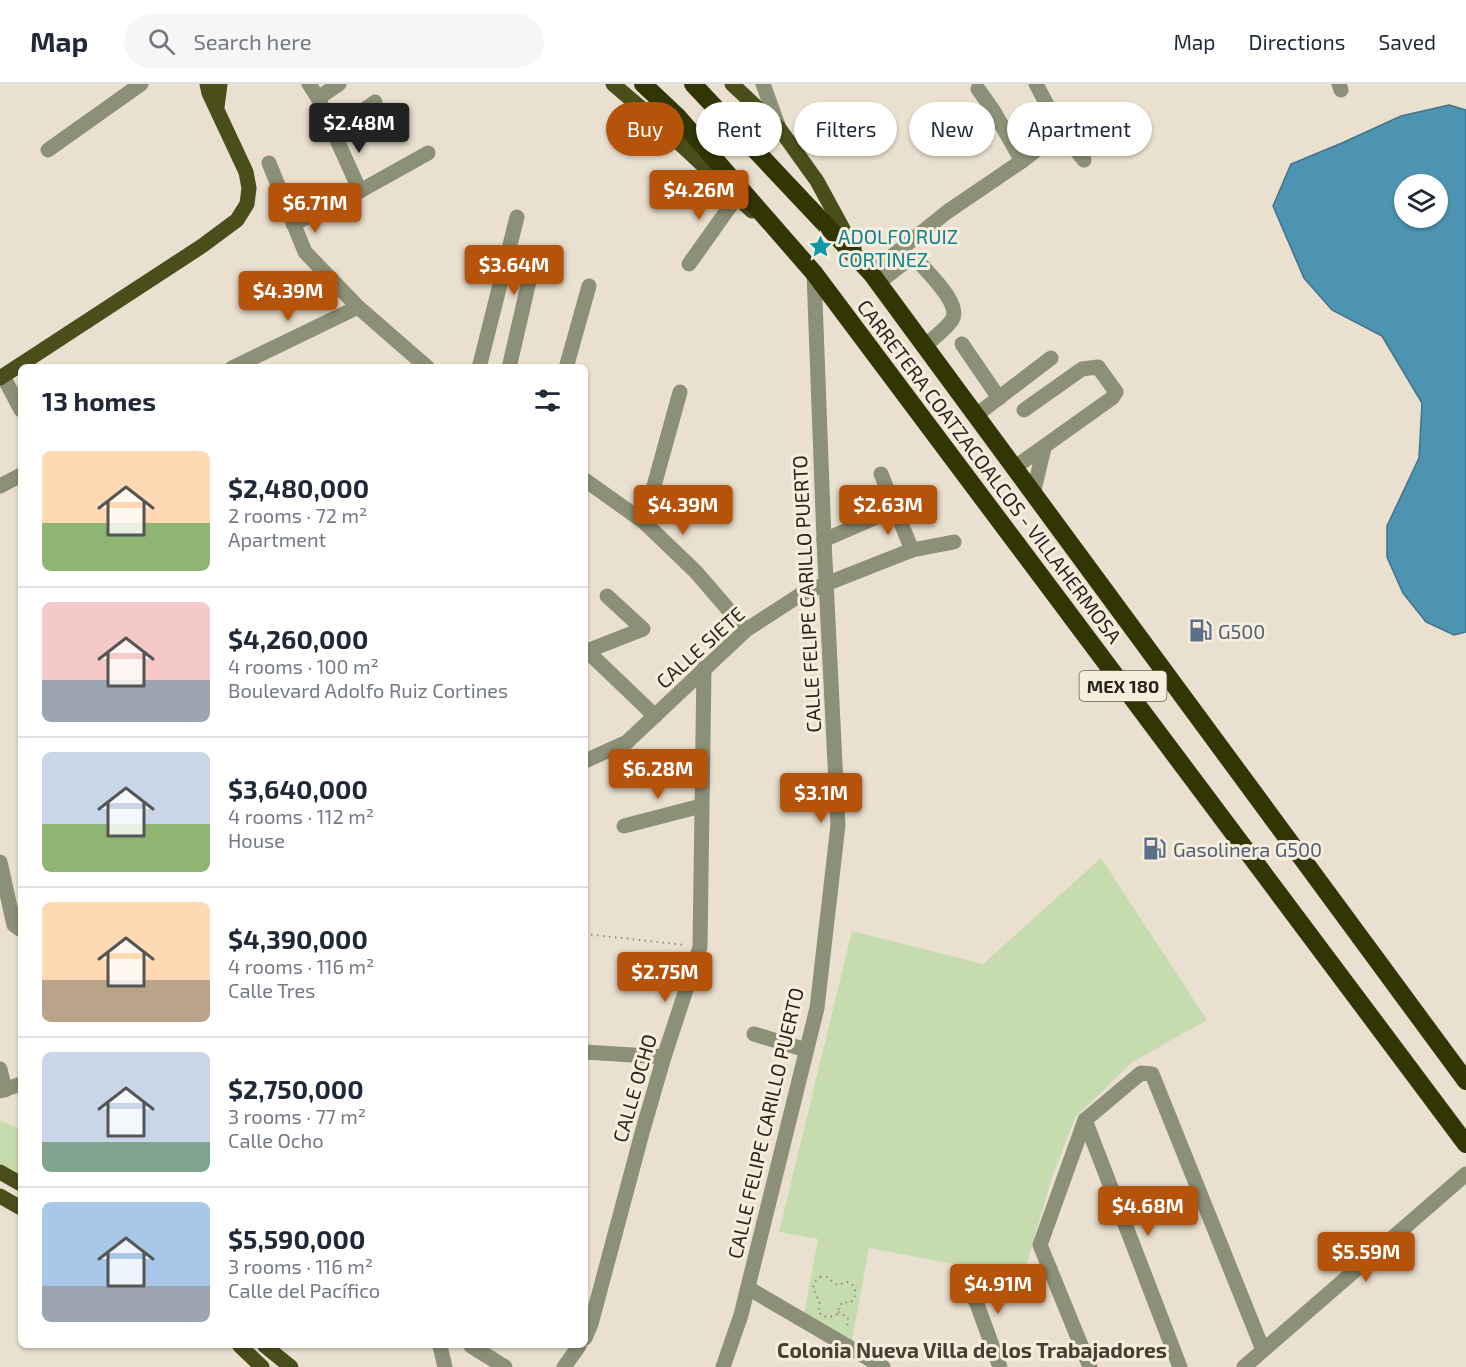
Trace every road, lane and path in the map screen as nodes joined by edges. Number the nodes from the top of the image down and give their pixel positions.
1 (141, 84) edge
2 (207, 84) edge
3 (220, 84) edge
4 (309, 84) edge
5 (339, 84) edge
6 (613, 84) edge
7 (643, 84) edge
8 (693, 84) edge
9 (732, 84) edge
10 (763, 84) edge
11 (1036, 84) edge
12 (978, 89) dead end
13 (318, 98) junction
14 (375, 102) dead end
15 (751, 102) edge
16 (770, 102) edge
17 (1046, 102) edge
18 (216, 107) junction
19 (331, 130) junction
20 (782, 132) edge
21 (48, 150) dead end
22 (428, 153) dead end
23 (1028, 156) edge
24 (1081, 156) edge
25 (1084, 160) dead end
26 (1022, 161) junction
27 (269, 163) dead end
28 (360, 191) junction
29 (736, 198) junction
30 (517, 217) dead end
31 (293, 224) junction
32 (776, 232) junction
33 (689, 264) dead end
34 (870, 272) junction
35 (814, 273) junction
36 (529, 281) dead end
37 (589, 286) dead end
38 (358, 308) junction
39 (962, 344) dead end
40 (924, 347) junction
41 (1051, 358) dead end
42 (254, 363) edge
43 (22, 364) edge
44 (423, 364) edge
45 (480, 364) edge
46 (510, 364) edge
47 (567, 364) edge
48 (18, 367) edge
49 (2, 377) edge
50 (680, 392) dead end
51 (999, 398) junction
52 (18, 405) edge
53 (1024, 410) dead end
54 (975, 416) junction
55 (1044, 448) junction
56 (1014, 468) junction
57 (881, 474) dead end
58 (18, 477) edge
59 (588, 482) edge
60 (0, 486) edge
61 (1033, 494) junction
62 (895, 509) junction
63 (644, 522) junction
64 (824, 540) junction
65 (954, 542) dead end
66 (912, 550) junction
67 (826, 585) junction
68 (607, 596) dead end
69 (746, 630) junction
70 (588, 649) edge
71 (588, 652) edge
72 (704, 668) junction
73 (655, 716) junction
74 (588, 760) edge
75 (701, 806) junction
76 (624, 826) dead end
77 (0, 862) edge
78 (18, 928) edge
79 (588, 934) edge
80 (700, 947) junction
81 (754, 1034) dead end
82 (806, 1050) junction
83 (588, 1052) edge
84 (664, 1057) junction
85 (0, 1069) edge
86 (1466, 1081) edge
87 (18, 1085) edge
88 (3, 1091) edge
89 (1085, 1120) junction
90 (1466, 1144) edge
91 (0, 1172) edge
92 (1466, 1174) edge
93 (18, 1182) edge
94 (0, 1196) edge
95 (18, 1206) edge
96 (1050, 1269) junction
97 (966, 1274) dead end
98 (748, 1288) junction
99 (974, 1299) junction
100 (838, 1311) junction
101 (588, 1324) edge
102 (836, 1340) junction
103 (242, 1348) edge
104 (267, 1348) edge
105 (440, 1348) edge
106 (474, 1348) edge
107 (578, 1348) edge
108 (1263, 1350) junction
109 (262, 1367) edge
110 (291, 1367) edge
111 (445, 1367) edge
112 (505, 1367) edge
113 (564, 1367) edge
114 (723, 1367) edge
115 (883, 1367) edge
116 (1000, 1367) edge
117 (1090, 1367) edge
118 (1180, 1367) edge
119 (1244, 1367) edge

1 - 21 street
2 - 18 main road
3 - 18 main road
4 - 13 street
5 - 13 street
6 - 29 main road
7 - 32 highway, CARRETERA COATZACOALCOS - VILLAHERMOSA
8 - 34 highway, CARRETERA COATZACOALCOS - VILLAHERMOSA
9 - 15 main road
10 - 16 street
11 - 17 street
12 - 26 street
13 - 19 street
14 - 19 street
18 - 43 main road
19 - 28 street
20 - 34 main road
22 - 28 street
23 - 26 street
24 - 25 street
26 - 34 street
27 - 31 street
28 - 31 street
29 - 32 main road
29 - 33 street
30 - 45 street
31 - 38 street
32 - 35 highway, CARRETERA COATZACOALCOS - VILLAHERMOSA / MEX 180
34 - 40 highway, CARRETERA COATZACOALCOS - VILLAHERMOSA / MEX 180
34 - 40 street
35 - 64 street, CALLE FELIPE CARILLO PUERTO
35 - 90 highway, CARRETERA COATZACOALCOS - VILLAHERMOSA / MEX 180
36 - 46 street
37 - 47 street
38 - 42 street
38 - 44 street
39 - 51 street
40 - 54 highway, CARRETERA COATZACOALCOS - VILLAHERMOSA / MEX 180
41 - 51 street
48 - 49 main road
49 - 52 street
50 - 63 street
51 - 54 street
53 - 55 street
54 - 56 highway, CARRETERA COATZACOALCOS - VILLAHERMOSA / MEX 180
55 - 56 street
55 - 61 street
56 - 61 highway, CARRETERA COATZACOALCOS - VILLAHERMOSA / MEX 180
57 - 62 street
58 - 60 street
59 - 63 street
61 - 86 highway, CARRETERA COATZACOALCOS - VILLAHERMOSA / MEX 180
62 - 64 street
62 - 66 street
63 - 69 street
64 - 67 street, CALLE FELIPE CARILLO PUERTO
65 - 66 street, CALLE SIETE
66 - 67 street, CALLE SIETE
67 - 69 street, CALLE SIETE
67 - 82 street, CALLE FELIPE CARILLO PUERTO
68 - 70 street
69 - 72 street, CALLE SIETE
71 - 73 street
72 - 73 street, CALLE SIETE
72 - 75 street, CALLE OCHO
73 - 74 street, CALLE SIETE
75 - 76 street
75 - 80 street, CALLE OCHO
77 - 78 street
79 - 80 path
80 - 84 street, CALLE OCHO
81 - 82 street
82 - 98 street, CALLE FELIPE CARILLO PUERTO
83 - 84 street
84 - 101 street, CALLE OCHO
85 - 88 street
87 - 88 street
89 - 96 street
89 - 108 street
89 - 118 street
91 - 93 main road
92 - 108 street
94 - 95 main road
96 - 99 street
96 - 117 street
97 - 99 street
98 - 102 street
98 - 114 street, CALLE FELIPE CARILLO PUERTO
99 - 116 street
100 - 100 path
100 - 102 path
102 - 115 street
103 - 109 main road
104 - 110 main road
105 - 111 street
106 - 112 street
107 - 113 street
108 - 119 street

